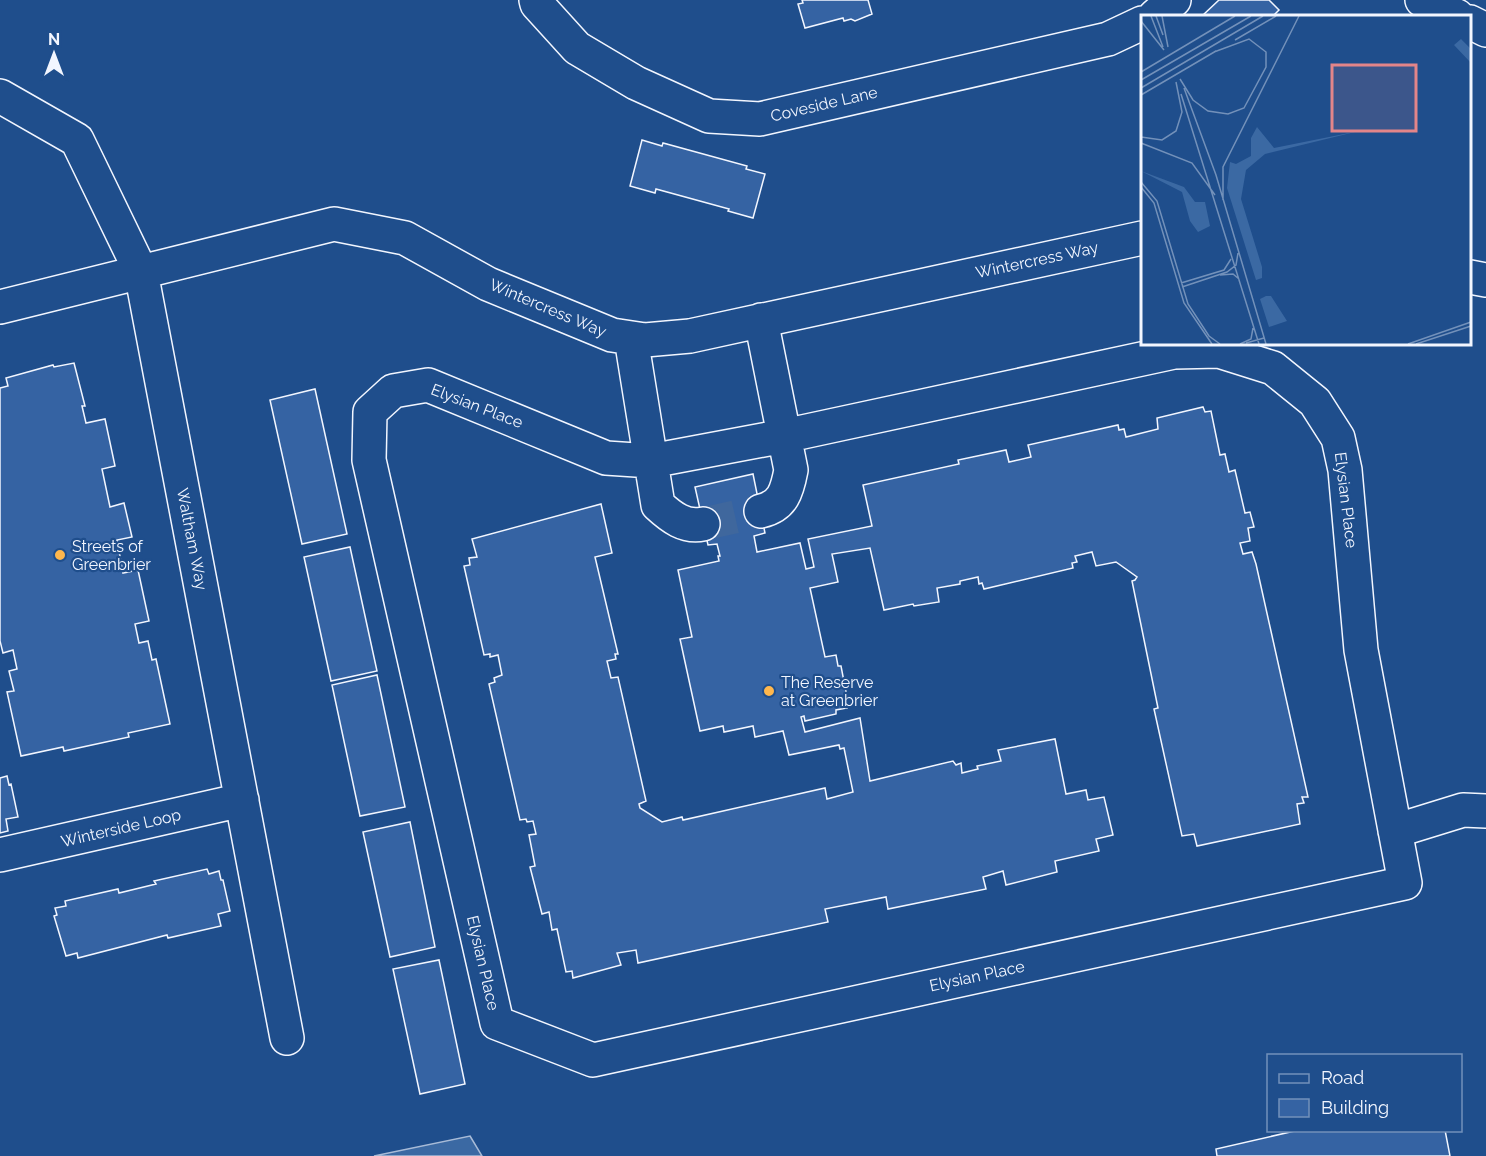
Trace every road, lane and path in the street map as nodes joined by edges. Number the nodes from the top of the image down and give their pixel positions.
1 (536, 0) edge
2 (1174, 0) edge
3 (1422, 0) edge
4 (1156, 15) edge
5 (1455, 15) edge
6 (1471, 22) edge
7 (1141, 24) edge
8 (1486, 30) edge
9 (0, 96) edge
10 (1141, 238) edge
11 (141, 272) junction
12 (1471, 277) edge
13 (1486, 279) edge
14 (0, 307) edge
15 (761, 320) junction
16 (632, 338) junction
17 (784, 436) junction
18 (651, 461) junction
19 (760, 511) tunnel mouth
20 (703, 524) tunnel mouth
21 (242, 800) junction
22 (1486, 811) edge
23 (1395, 831) junction
24 (0, 855) edge
25 (287, 1038) dead end

1 - 7 street, Coveside Lane
2 - 4 street
3 - 5 street
6 - 8 street
9 - 11 street, Waltham Way
10 - 15 street, Wintercress Way
11 - 14 street, Wintercress Way
11 - 16 street, Wintercress Way
11 - 21 street, Waltham Way
12 - 13 street
15 - 16 street, Wintercress Way
15 - 17 street
16 - 18 street
17 - 18 street, Elysian Place
17 - 19 street
17 - 23 street, Elysian Place
18 - 20 street
18 - 23 street, Elysian Place
21 - 24 street, Winterside Loop
21 - 25 street, Waltham Way
22 - 23 street

